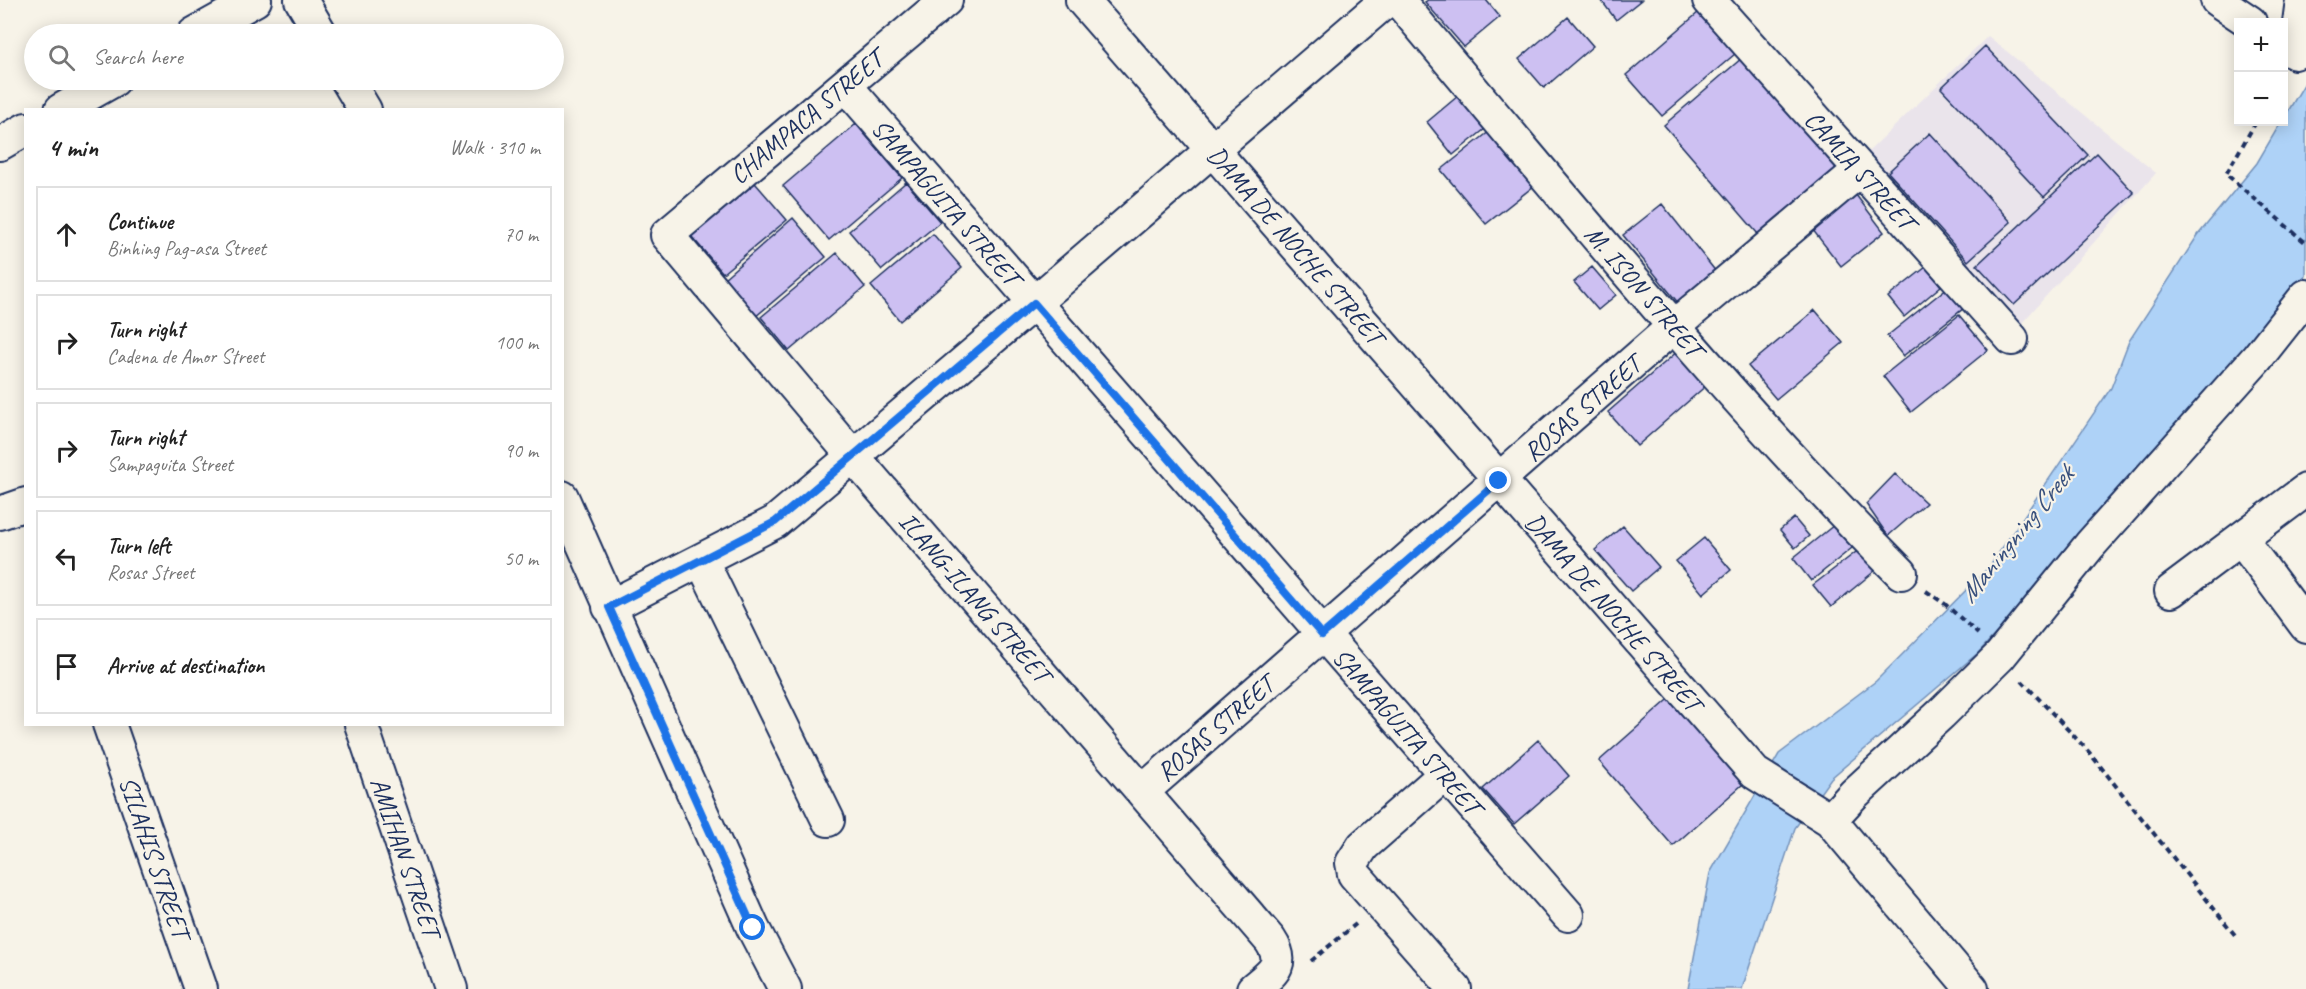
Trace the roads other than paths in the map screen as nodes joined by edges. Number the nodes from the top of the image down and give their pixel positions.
1 (255, 0) edge
2 (302, 0) edge
3 (946, 0) edge
4 (1082, 0) edge
5 (1387, 0) edge
6 (1398, 0) edge
7 (1709, 0) edge
8 (2217, 0) edge
9 (2302, 0) edge
10 (2244, 18) edge
11 (212, 24) edge
12 (315, 24) edge
13 (2289, 49) edge
14 (845, 85) junction
15 (96, 90) edge
16 (353, 90) edge
17 (65, 108) edge
18 (364, 108) edge
19 (24, 130) edge
20 (0, 144) edge
21 (1212, 149) junction
22 (1860, 170) junction
23 (667, 235) joint
24 (2306, 296) edge
25 (1034, 303) junction
26 (1673, 327) junction
27 (2012, 339) dead end
28 (852, 455) junction
29 (1499, 481) junction
30 (2306, 490) edge
31 (564, 502) edge
32 (24, 505) edge
33 (0, 513) edge
34 (2241, 539) junction
35 (702, 561) junction
36 (1901, 573) dead end
37 (2171, 591) dead end
38 (609, 607) junction
39 (2306, 626) edge
40 (1322, 635) junction
41 (110, 726) edge
42 (362, 726) edge
43 (1445, 774) junction
44 (1143, 791) junction
45 (1825, 816) junction
46 (828, 820) dead end
47 (1568, 915) dead end
48 (201, 989) edge
49 (451, 989) edge
50 (786, 989) edge
51 (1253, 989) edge
52 (1455, 989) edge
53 (1972, 989) edge

1 - 11 street
2 - 12 street
3 - 14 street, CHAMPACA STREET
4 - 21 street, DAMA DE NOCHE STREET
5 - 21 street
6 - 26 street, M. ISON STREET
7 - 22 street, CAMIA STREET
8 - 10 street
9 - 13 street
14 - 23 street, CHAMPACA STREET
14 - 25 street, SAMPAGUITA STREET
15 - 17 street
16 - 18 street
19 - 20 street
21 - 25 street
21 - 29 street, DAMA DE NOCHE STREET
22 - 26 street, ROSAS STREET
22 - 27 street, CAMIA STREET
23 - 28 street, ILANG-ILANG STREET
24 - 45 street
25 - 28 street
25 - 40 street, SAMPAGUITA STREET
26 - 29 street, ROSAS STREET
26 - 36 street, M. ISON STREET
28 - 35 street
28 - 44 street, ILANG-ILANG STREET
29 - 40 street, ROSAS STREET
29 - 45 street, DAMA DE NOCHE STREET
30 - 34 street
31 - 38 street
32 - 33 street
34 - 37 street
34 - 39 street
35 - 38 street
35 - 46 street
38 - 50 street
40 - 43 street, SAMPAGUITA STREET
40 - 44 street, ROSAS STREET
41 - 48 street, SILAHIS STREET
42 - 49 street, AMIHAN STREET
43 - 47 street, SAMPAGUITA STREET
43 - 52 street
44 - 51 street, ILANG-ILANG STREET
45 - 53 street, DAMA DE NOCHE STREET

